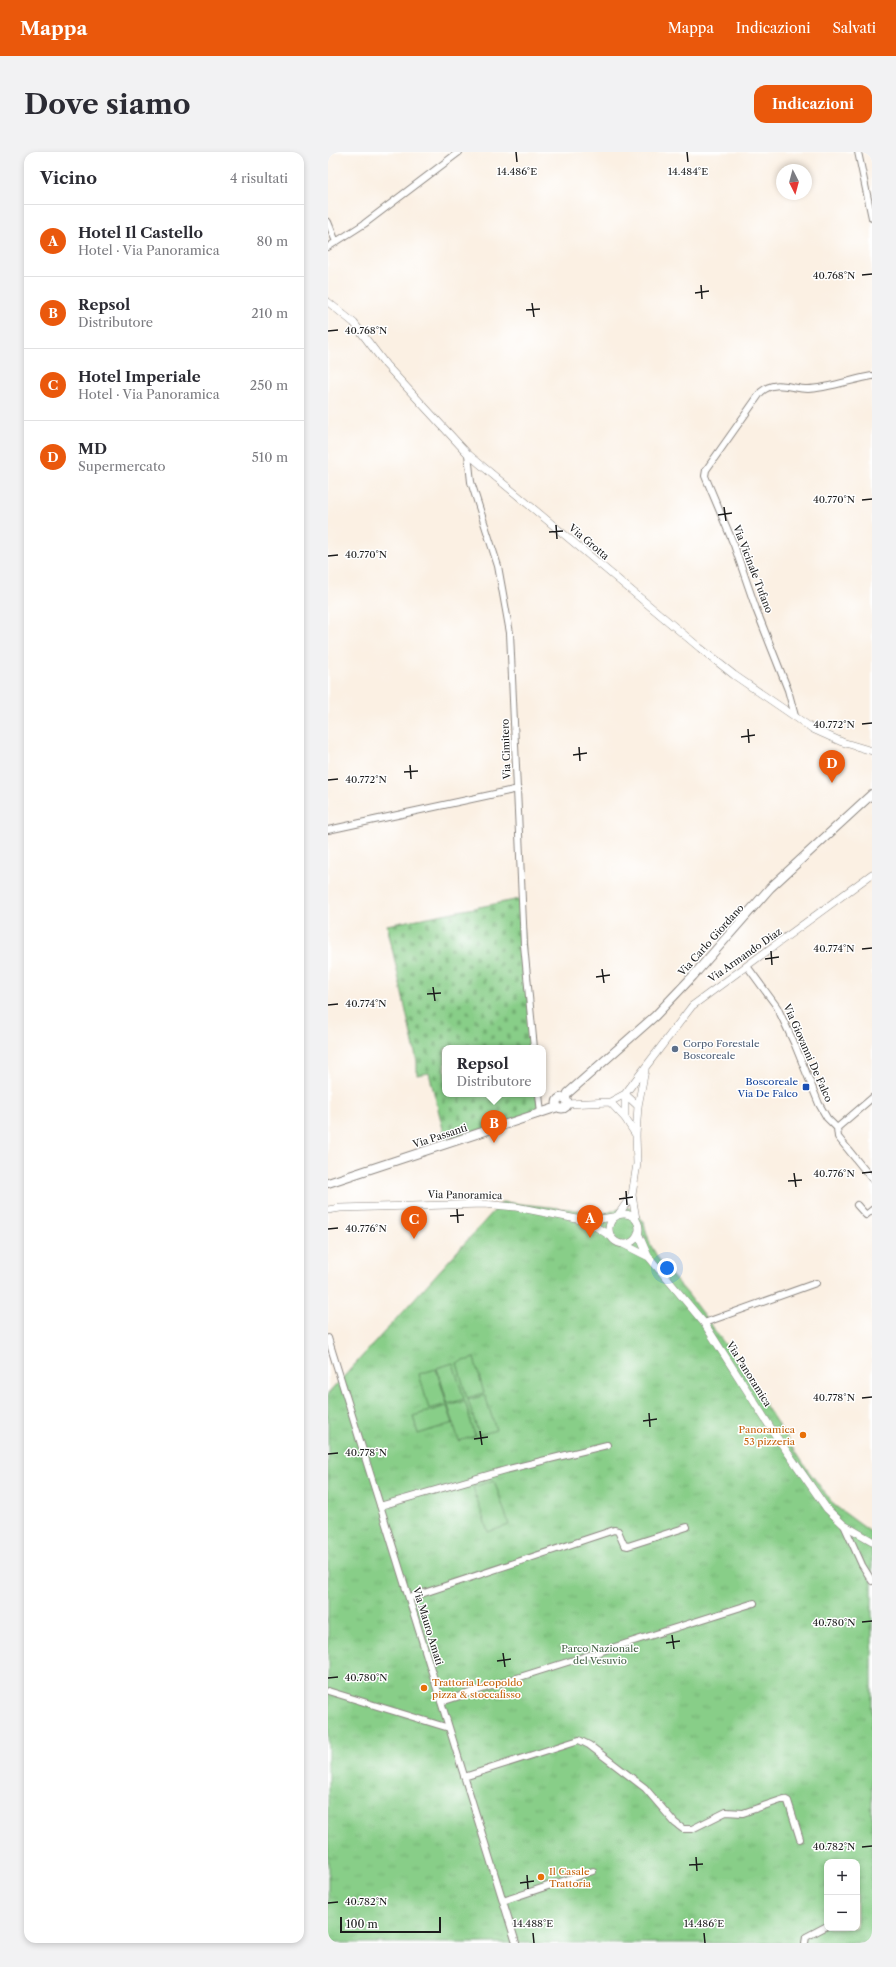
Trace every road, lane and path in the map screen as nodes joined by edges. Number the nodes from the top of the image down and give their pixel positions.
1 (459, 152) edge
2 (858, 152) edge
3 (872, 218) edge
4 (328, 222) edge
5 (336, 242) junction
6 (328, 247) edge
7 (328, 302) edge
8 (872, 376) edge
9 (468, 454) junction
10 (795, 716) junction
11 (872, 752) edge
12 (518, 789) junction
13 (872, 794) edge
14 (328, 830) edge
15 (872, 874) edge
16 (747, 966) junction
17 (534, 1045) edge
18 (645, 1068) junction
19 (626, 1094) junction
20 (539, 1097) edge
21 (872, 1098) edge
22 (566, 1102) junction
23 (610, 1102) junction
24 (638, 1106) junction
25 (541, 1113) junction
26 (625, 1118) junction
27 (837, 1128) junction
28 (636, 1135) junction
29 (872, 1179) edge
30 (328, 1183) edge
31 (632, 1195) junction
32 (328, 1204) edge
33 (857, 1205) dead end
34 (340, 1208) junction
35 (328, 1210) edge
36 (872, 1210) edge
37 (616, 1216) junction
38 (587, 1220) junction
39 (636, 1220) junction
40 (638, 1234) junction
41 (610, 1236) junction
42 (622, 1244) junction
43 (648, 1256) junction
44 (816, 1283) dead end
45 (704, 1323) junction
46 (328, 1338) edge
47 (607, 1445) dead end
48 (380, 1506) junction
49 (844, 1525) junction
50 (687, 1527) dead end
51 (872, 1541) edge
52 (872, 1581) edge
53 (409, 1598) junction
54 (754, 1603) dead end
55 (328, 1691) edge
56 (441, 1702) junction
57 (449, 1728) junction
58 (464, 1777) junction
59 (800, 1839) dead end
60 (593, 1870) dead end
61 (503, 1901) junction
62 (824, 1928) edge
63 (516, 1943) edge
64 (806, 1943) edge

1 - 5 street
2 - 3 street
4 - 5 street
5 - 6 street
7 - 9 street, Via Grotta
8 - 10 street, Via Vicinale Tufano
9 - 10 street, Via Grotta
9 - 12 street, Via Cimitero
10 - 11 street, Via Grotta
12 - 14 street
12 - 17 street, Via Cimitero
13 - 22 main road, Via Carlo Giordano
15 - 16 street, Via Armando Diaz
16 - 18 street, Via Armando Diaz
16 - 27 street, Via Giovanni De Falco
18 - 19 street, Via Armando Diaz
18 - 24 street, Via Armando Diaz
19 - 23 street
19 - 24 street
19 - 26 street
20 - 25 street
21 - 27 street
22 - 23 street
22 - 25 main road, Via Passanti
23 - 26 street
24 - 28 street, Via Armando Diaz
25 - 30 main road, Via Passanti
26 - 28 street
27 - 29 street, Via Giovanni De Falco
28 - 31 street, Via Armando Diaz
31 - 37 street
31 - 39 street, Via Panoramica
32 - 34 street, Via Panoramica
33 - 36 street
34 - 35 street, Via Panoramica
34 - 38 street, Via Panoramica
37 - 38 street, Via Panoramica
37 - 39 street, Via Panoramica
37 - 41 street
38 - 41 street, Via Panoramica
39 - 40 street, Via Panoramica
40 - 42 street
40 - 43 street, Via Panoramica
41 - 42 street, Via Panoramica
42 - 43 street, Via Panoramica
43 - 45 street, Via Panoramica
44 - 45 street
45 - 49 street, Via Panoramica
46 - 48 street, Via Mauro Amati
47 - 48 street
48 - 53 street, Via Mauro Amati
49 - 51 street, Via Panoramica
49 - 52 street
50 - 53 street
53 - 56 street, Via Mauro Amati
54 - 56 street
55 - 57 street
56 - 57 street, Via Mauro Amati
57 - 58 street, Via Mauro Amati
58 - 59 street
58 - 61 street, Via Mauro Amati
60 - 61 street
61 - 63 street, Via Mauro Amati
62 - 64 street

